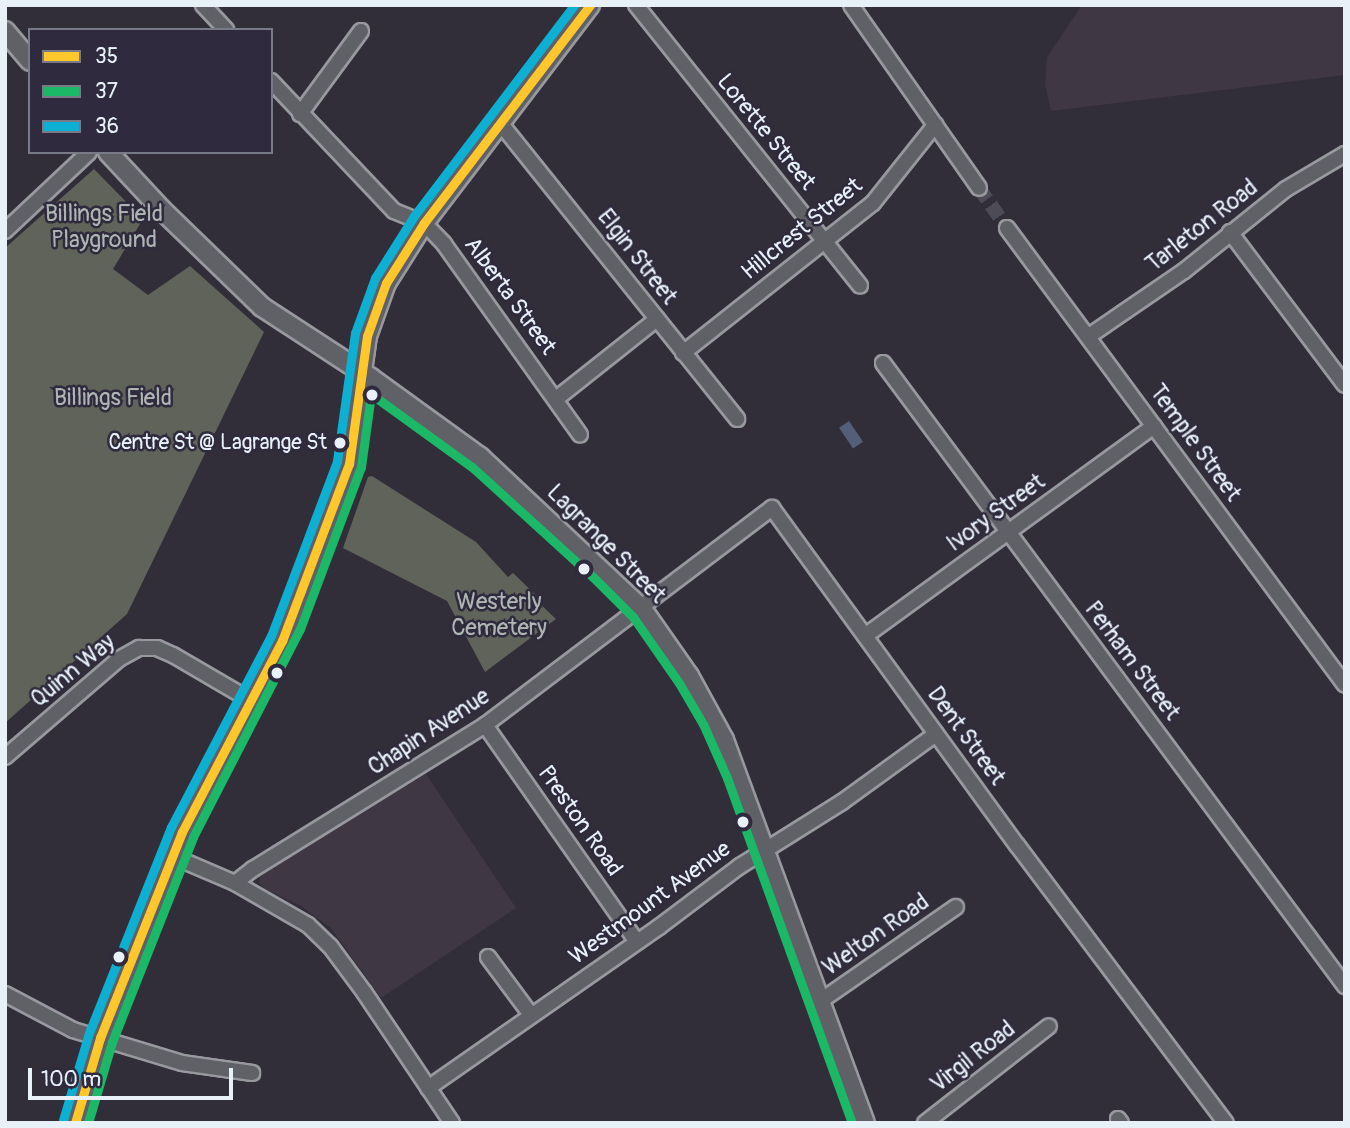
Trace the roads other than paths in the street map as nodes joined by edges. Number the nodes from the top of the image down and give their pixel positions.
1 (203, 5) edge
2 (590, 5) edge
3 (636, 5) edge
4 (851, 5) edge
5 (224, 28) edge
6 (361, 31) dead end
7 (5, 32) edge
8 (28, 59) edge
9 (273, 83) edge
10 (300, 114) junction
11 (501, 124) junction
12 (935, 125) junction
13 (87, 154) edge
14 (110, 154) edge
15 (1345, 154) edge
16 (979, 188) tunnel mouth
17 (424, 223) junction
18 (1007, 228) tunnel mouth
19 (5, 231) edge
20 (1230, 232) junction
21 (824, 240) junction
22 (860, 286) dead end
23 (657, 319) junction
24 (1089, 337) junction
25 (683, 354) junction
26 (883, 363) dead end
27 (362, 372) junction
28 (1345, 385) edge
29 (556, 399) junction
30 (737, 419) dead end
31 (1154, 426) junction
32 (580, 435) dead end
33 (1008, 532) junction
34 (642, 609) junction
35 (865, 636) junction
36 (1345, 685) edge
37 (250, 700) junction
38 (485, 725) junction
39 (936, 734) junction
40 (5, 757) edge
41 (766, 848) junction
42 (172, 856) junction
43 (235, 883) junction
44 (956, 907) dead end
45 (637, 942) junction
46 (488, 957) dead end
47 (1345, 986) edge
48 (5, 994) edge
49 (822, 1000) junction
50 (531, 1015) junction
51 (1049, 1026) dead end
52 (100, 1038) junction
53 (252, 1073) dead end
54 (428, 1088) junction
55 (75, 1123) edge
56 (452, 1123) edge
57 (865, 1123) edge
58 (925, 1123) edge
59 (1226, 1123) edge

1 - 5 street
2 - 11 main road
3 - 21 street, Lorette Street
4 - 12 street
6 - 10 street
7 - 8 main road
9 - 10 street
10 - 17 street
11 - 17 main road
11 - 23 street, Elgin Street
12 - 16 street
12 - 21 street, Hillcrest Street
13 - 19 street
14 - 27 main road, Lagrange Street
15 - 20 street, Tarleton Road
17 - 27 main road
17 - 29 street, Alberta Street
18 - 24 street, Temple Street
20 - 24 street, Tarleton Road
20 - 28 street
21 - 22 street, Lorette Street
21 - 25 street, Hillcrest Street
23 - 25 street, Elgin Street
23 - 29 street
24 - 31 street, Temple Street
25 - 30 street, Elgin Street
26 - 33 street, Perham Street
27 - 34 main road, Lagrange Street
27 - 37 main road
29 - 32 street, Alberta Street
31 - 33 street, Ivory Street
31 - 36 street, Temple Street
33 - 35 street, Ivory Street
33 - 47 street, Perham Street
34 - 35 street, Dent Street
34 - 38 street, Chapin Avenue
34 - 41 main road, Lagrange Street
35 - 39 street, Dent Street
37 - 40 street, Quinn Way
37 - 42 main road
38 - 43 street, Chapin Avenue
38 - 45 street, Preston Road
39 - 41 street, Westmount Avenue
39 - 59 street, Dent Street
41 - 45 street, Westmount Avenue
41 - 49 main road, Lagrange Street
42 - 43 street
42 - 52 main road
43 - 54 street
44 - 49 street, Welton Road
45 - 50 street, Westmount Avenue
46 - 50 street
48 - 52 street
49 - 57 main road, Lagrange Street
50 - 54 street, Westmount Avenue
51 - 58 street, Virgil Road
52 - 53 street
52 - 55 main road
54 - 56 street

